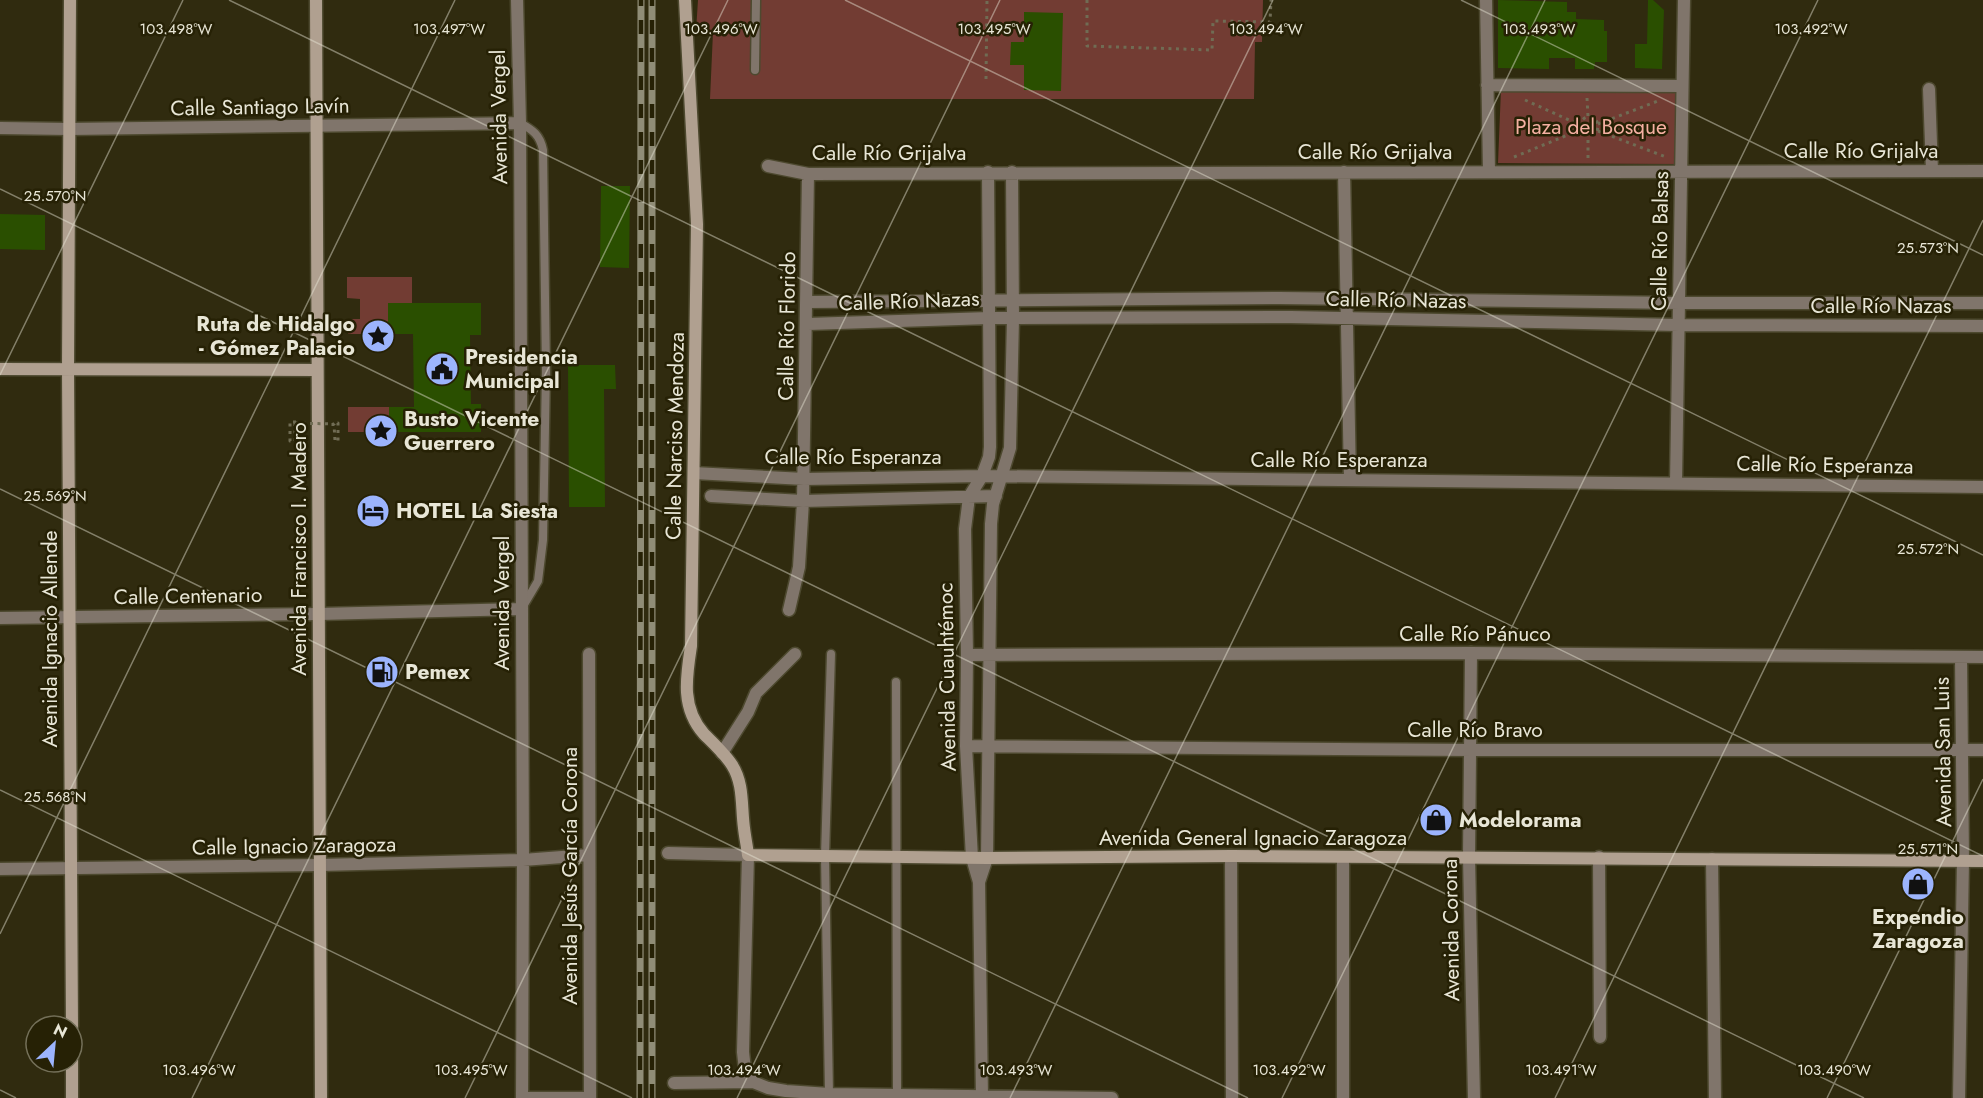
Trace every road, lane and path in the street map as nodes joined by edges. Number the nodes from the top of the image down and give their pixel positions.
1 (70, 0) edge
2 (316, 0) edge
3 (517, 0) edge
4 (686, 0) edge
5 (756, 0) edge
6 (987, 0) edge
7 (1087, 0) edge
8 (1271, 0) edge
9 (1486, 0) edge
10 (1683, 0) edge
11 (755, 70) dead end
12 (986, 79) dead end
13 (1487, 85) junction
14 (1682, 86) junction
15 (1929, 89) dead end
16 (1587, 90) dead end
17 (1520, 98) dead end
18 (1660, 100) dead end
19 (1588, 117) junction
20 (520, 123) junction
21 (1598, 124) junction
22 (1580, 125) junction
23 (317, 126) junction
24 (0, 128) edge
25 (69, 129) junction
26 (1580, 130) junction
27 (1598, 131) junction
28 (1588, 136) junction
29 (1508, 159) dead end
30 (1671, 159) dead end
31 (1588, 164) dead end
32 (768, 166) dead end
33 (1489, 171) junction
34 (1681, 171) junction
35 (1932, 171) junction
36 (1983, 171) edge
37 (988, 172) junction
38 (1012, 172) junction
39 (1344, 172) junction
40 (808, 174) junction
41 (1346, 298) junction
42 (1013, 299) junction
43 (989, 300) junction
44 (807, 302) junction
45 (1678, 303) junction
46 (1983, 303) edge
47 (989, 318) junction
48 (1346, 318) junction
49 (1013, 319) junction
50 (808, 324) junction
51 (1678, 325) junction
52 (1983, 326) edge
53 (0, 369) edge
54 (68, 369) junction
55 (318, 370) junction
56 (298, 442) dead end
57 (333, 443) dead end
58 (694, 473) junction
59 (982, 476) junction
60 (1003, 476) junction
61 (804, 479) junction
62 (1350, 479) junction
63 (1676, 483) junction
64 (1983, 487) edge
65 (711, 496) dead end
66 (996, 496) junction
67 (969, 497) junction
68 (804, 501) junction
69 (521, 609) junction
70 (789, 610) dead end
71 (319, 614) junction
72 (70, 617) junction
73 (0, 618) edge
74 (1471, 653) junction
75 (589, 654) dead end
76 (795, 654) dead end
77 (831, 654) dead end
78 (967, 655) junction
79 (991, 656) junction
80 (1961, 657) junction
81 (1983, 657) edge
82 (896, 682) dead end
83 (966, 746) junction
84 (990, 746) junction
85 (1470, 750) junction
86 (1962, 750) junction
87 (1983, 750) edge
88 (722, 753) junction
89 (668, 853) dead end
90 (588, 855) junction
91 (748, 855) junction
92 (825, 856) junction
93 (1231, 856) junction
94 (1342, 857) junction
95 (1469, 857) junction
96 (1599, 857) junction
97 (896, 858) junction
98 (972, 858) junction
99 (987, 858) junction
100 (1712, 859) junction
101 (523, 860) junction
102 (1964, 860) junction
103 (1983, 861) edge
104 (320, 865) junction
105 (0, 869) edge
106 (71, 869) junction
107 (979, 882) junction
108 (72, 1014) edge
109 (1600, 1037) dead end
110 (72, 1074) edge
111 (753, 1082) junction
112 (674, 1083) dead end
113 (829, 1094) junction
114 (897, 1094) junction
115 (982, 1096) edge
116 (72, 1098) edge
117 (321, 1098) edge
118 (523, 1098) edge
119 (590, 1098) edge
120 (1112, 1098) edge
121 (1232, 1098) edge
122 (1343, 1098) edge
123 (1474, 1098) edge
124 (1715, 1098) edge
125 (1959, 1098) edge

1 - 25 main road, Avenida Ignacio Allende
2 - 23 main road, Avenida Francisco I. Madero
3 - 20 street, Avenida Vergel
4 - 58 main road, Calle Narciso Mendoza
5 - 11 lane
6 - 12 path
7 - 8 path
9 - 13 street
10 - 14 street, Calle Río Balsas
13 - 14 street
13 - 33 street
14 - 34 street, Calle Río Balsas
15 - 35 street
16 - 19 path
17 - 22 path
18 - 21 path
19 - 21 path
19 - 22 path
20 - 23 street, Calle Santiago Lavín
20 - 69 street, Avenida Vergel
20 - 69 lane
21 - 27 path
22 - 26 path
23 - 25 street, Calle Santiago Lavín
23 - 55 main road, Avenida Francisco I. Madero
24 - 25 street, Calle Santiago Lavín
25 - 54 main road, Avenida Ignacio Allende
26 - 28 path
26 - 29 path
27 - 28 path
27 - 30 path
28 - 31 path
32 - 40 street, Calle Río Grijalva
33 - 34 street, Calle Río Grijalva
33 - 39 street, Calle Río Grijalva
34 - 35 street, Calle Río Grijalva
34 - 45 street, Calle Río Balsas
35 - 36 street, Calle Río Grijalva
37 - 38 street, Calle Río Grijalva
37 - 40 street, Calle Río Grijalva
37 - 43 street, Avenida Cuauhtémoc
38 - 39 street, Calle Río Grijalva
38 - 42 street, Avenida Cuauhtémoc
39 - 41 street
40 - 44 street, Calle Río Florido
41 - 42 street, Calle Río Nazas
41 - 45 street, Calle Río Nazas
41 - 48 street
42 - 43 street, Calle Río Nazas
42 - 49 street, Avenida Cuauhtémoc
43 - 44 street, Calle Río Nazas
43 - 47 street, Avenida Cuauhtémoc
44 - 50 street, Calle Río Florido
45 - 46 street, Calle Río Nazas
45 - 51 street, Calle Río Balsas
47 - 49 street, Calle Río Nazas
47 - 50 street, Calle Río Nazas
47 - 59 street, Avenida Cuauhtémoc
48 - 49 street, Calle Río Nazas
48 - 51 street, Calle Río Nazas
48 - 62 street
49 - 60 street, Avenida Cuauhtémoc
50 - 61 street, Calle Río Florido
51 - 52 street, Calle Río Nazas
51 - 63 street, Calle Río Balsas
53 - 54 main road
54 - 55 main road
54 - 72 main road, Avenida Ignacio Allende
55 - 71 main road, Avenida Francisco I. Madero
56 - 57 path, bridge
58 - 61 street, Calle Río Esperanza
58 - 88 main road, Calle Narciso Mendoza
59 - 60 street, Calle Río Esperanza
59 - 61 street, Calle Río Esperanza
59 - 67 street, Avenida Cuauhtémoc
60 - 62 street, Calle Río Esperanza
60 - 66 street, Avenida Cuauhtémoc
61 - 68 street, Calle Río Florido
62 - 63 street, Calle Río Esperanza
63 - 64 street, Calle Río Esperanza
65 - 68 street, Calle Río Esperanza
66 - 67 street, Calle Río Esperanza
66 - 79 street, Avenida Cuauhtémoc
67 - 68 street, Calle Río Esperanza
67 - 78 street, Avenida Cuauhtémoc
68 - 70 street, Calle Río Florido
69 - 71 street, Calle Centenario
69 - 101 street, Avenida Vergel
71 - 72 street, Calle Centenario
71 - 104 main road, Avenida Francisco I. Madero
72 - 73 street, Calle Centenario
72 - 106 main road, Avenida Ignacio Allende
74 - 79 street, Calle Río Pánuco
74 - 80 street, Calle Río Pánuco
74 - 85 street, Avenida Corona
75 - 90 street, Avenida Jesús García Corona
76 - 88 street
77 - 92 lane
78 - 79 street, Calle Río Pánuco
78 - 83 street, Avenida Cuauhtémoc
79 - 84 street, Avenida Cuauhtémoc
80 - 81 street, Calle Río Pánuco
80 - 86 street, Avenida San Luis
82 - 97 lane
83 - 84 street, Calle Río Bravo
83 - 98 street, Avenida Cuauhtémoc
84 - 85 street, Calle Río Bravo
84 - 99 street, Avenida Cuauhtémoc
85 - 86 street, Calle Río Bravo
85 - 95 street, Avenida Corona
86 - 87 street, Calle Río Bravo
86 - 102 street, Avenida San Luis
88 - 91 main road, Calle Narciso Mendoza
89 - 91 street, Avenida General Ignacio Zaragoza
90 - 101 street, Calle Ignacio Zaragoza
90 - 119 street, Avenida Jesús García Corona
91 - 92 main road, Avenida General Ignacio Zaragoza
91 - 111 street
92 - 97 main road, Avenida General Ignacio Zaragoza
92 - 113 lane
93 - 94 main road, Avenida General Ignacio Zaragoza
93 - 99 main road, Avenida General Ignacio Zaragoza
93 - 121 street
94 - 95 main road, Avenida General Ignacio Zaragoza
94 - 122 street
95 - 96 main road, Avenida General Ignacio Zaragoza
95 - 123 street, Avenida Corona
96 - 100 main road, Avenida General Ignacio Zaragoza
96 - 109 street
97 - 98 main road, Avenida General Ignacio Zaragoza
97 - 114 lane
98 - 99 main road, Avenida General Ignacio Zaragoza
98 - 107 street, Avenida Cuauhtémoc
99 - 107 street, Avenida Cuauhtémoc
100 - 102 main road, Avenida General Ignacio Zaragoza
100 - 124 street
101 - 104 street, Calle Ignacio Zaragoza
101 - 118 street, Avenida Vergel
102 - 103 main road, Avenida General Ignacio Zaragoza
102 - 125 street, Avenida San Luis
104 - 106 street, Calle Ignacio Zaragoza
104 - 117 main road, Avenida Francisco I. Madero
105 - 106 street, Calle Ignacio Zaragoza
106 - 108 main road, Avenida Ignacio Allende
107 - 115 street, Avenida Cuauhtémoc
110 - 116 main road
111 - 112 street
111 - 113 street
113 - 114 street
114 - 115 street
115 - 120 street
118 - 119 street

